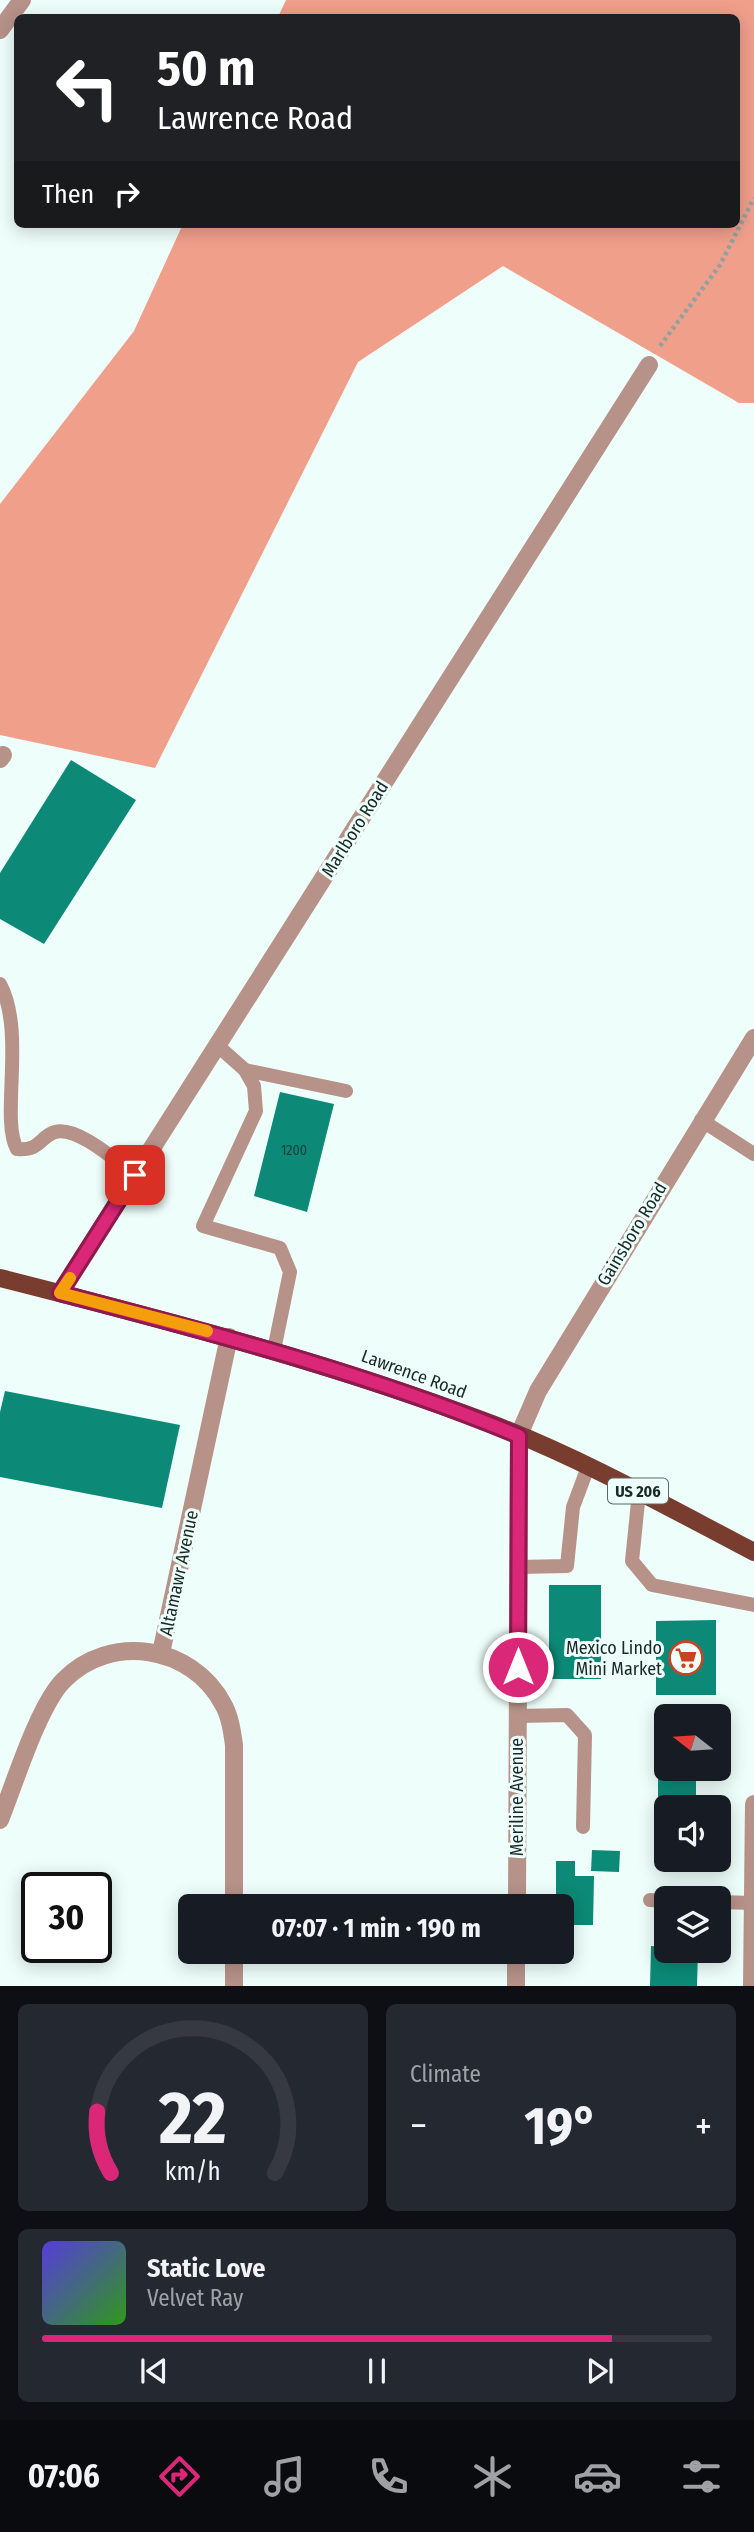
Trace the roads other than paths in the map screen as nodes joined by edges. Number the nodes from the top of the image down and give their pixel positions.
1 (22, 0) edge
2 (0, 30) edge
3 (649, 365) road end
4 (0, 984) edge
5 (754, 1038) edge
6 (218, 1045) junction
7 (245, 1070) junction
8 (346, 1091) dead end
9 (701, 1120) junction
10 (754, 1154) edge
11 (135, 1175) junction
12 (0, 1278) edge
13 (60, 1293) junction
14 (229, 1337) junction
15 (274, 1350) junction
16 (519, 1436) junction
17 (588, 1467) junction
18 (639, 1492) junction
19 (754, 1552) edge
20 (519, 1567) junction
21 (754, 1605) edge
22 (161, 1653) junction
23 (518, 1716) junction
24 (754, 1804) edge
25 (0, 1820) edge
26 (583, 1827) dead end
27 (234, 1894) edge
28 (517, 1894) edge
29 (650, 1900) dead end
30 (654, 1900) edge
31 (731, 1902) edge
32 (753, 1903) edge
33 (234, 1964) edge
34 (516, 1964) edge
35 (234, 1986) edge
36 (516, 1986) edge
37 (752, 1986) edge

1 - 2 street
3 - 6 street, Marlboro Road
4 - 11 lane
5 - 9 street, Gainsboro Road
6 - 7 lane
6 - 11 street, Marlboro Road
7 - 8 lane
7 - 15 lane
9 - 10 lane
9 - 16 street, Gainsboro Road
11 - 13 street, Marlboro Road
12 - 13 main road, Lawrence Road / US 206
13 - 14 main road, Lawrence Road / US 206
14 - 15 main road, Lawrence Road / US 206
14 - 22 street, Altamawr Avenue
15 - 16 main road, Lawrence Road / US 206
16 - 17 main road, Lawrence Road / US 206
16 - 20 street, Meriline Avenue
17 - 18 main road, Lawrence Road / US 206
17 - 20 lane
18 - 19 main road, Lawrence Road / US 206
18 - 21 lane
20 - 23 street, Meriline Avenue
22 - 25 street
22 - 27 street, Altamawr Avenue
23 - 26 lane
23 - 28 street, Meriline Avenue
24 - 32 street
29 - 30 lane
31 - 32 lane
32 - 37 street
33 - 35 street
34 - 36 street

